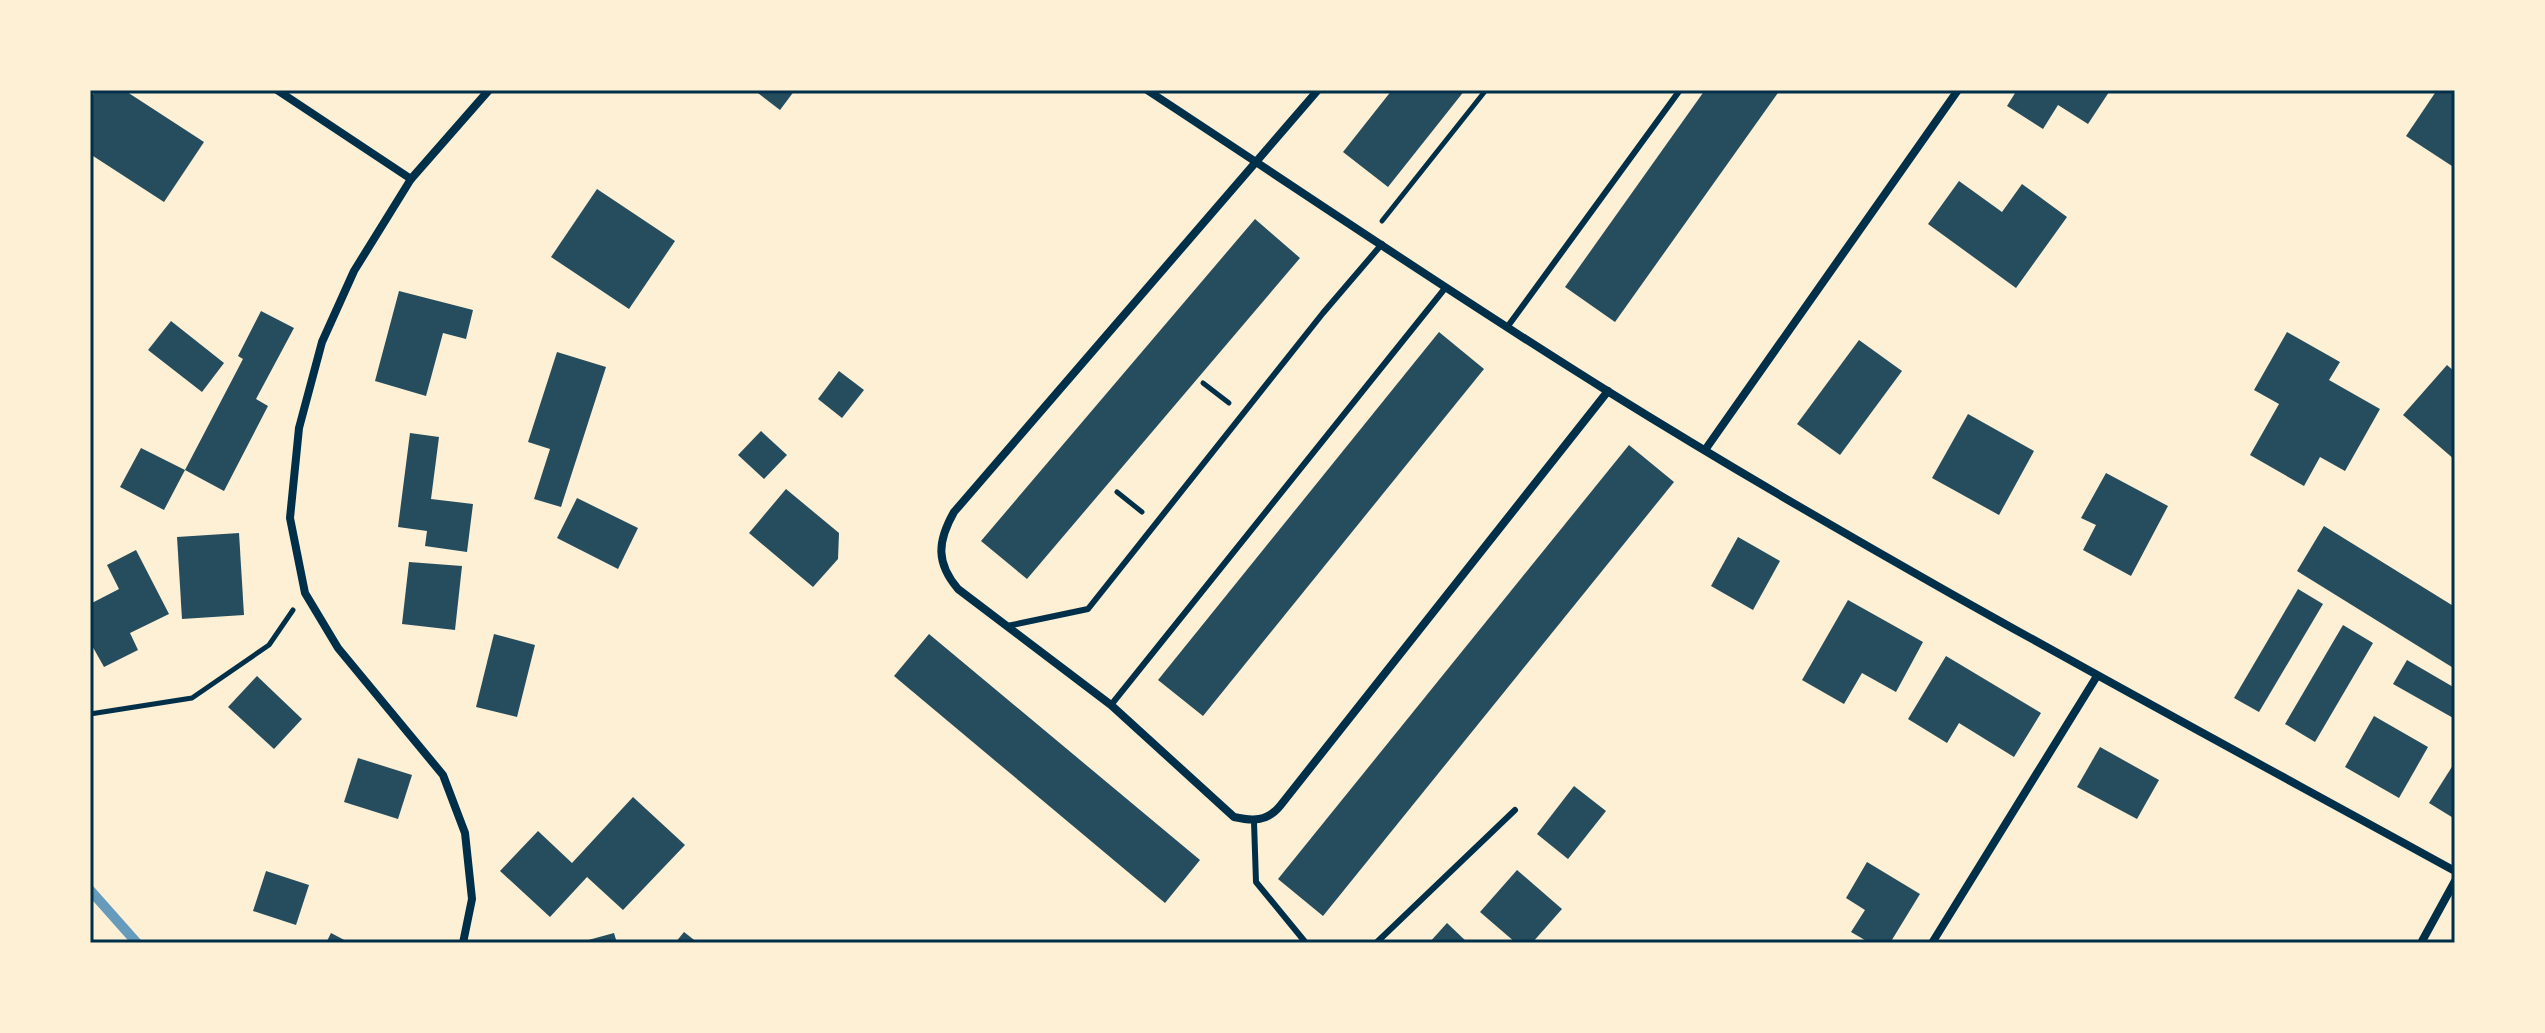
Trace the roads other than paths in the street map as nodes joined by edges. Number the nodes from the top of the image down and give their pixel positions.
1 (277, 90) edge
2 (489, 90) edge
3 (1147, 90) edge
4 (1318, 90) edge
5 (1680, 90) edge
6 (1958, 90) edge
7 (1257, 162) junction
8 (411, 179) junction
9 (1382, 244) junction
10 (1447, 286) junction
11 (1508, 326) junction
12 (1608, 391) junction
13 (1705, 450) junction
14 (1007, 626) junction
15 (2097, 676) junction
16 (1111, 705) junction
17 (1515, 810) dead end
18 (1254, 822) junction
19 (2455, 871) edge
20 (2455, 881) edge
21 (463, 943) edge
22 (1306, 943) edge
23 (1376, 943) edge
24 (1932, 943) edge
25 (2421, 943) edge

1 - 8 street
2 - 8 street
3 - 7 street
4 - 7 street
5 - 11 lane
6 - 13 street
7 - 9 street
7 - 14 street
8 - 21 street
9 - 10 street
9 - 14 lane
10 - 11 street
10 - 16 lane
11 - 12 street
12 - 13 street
12 - 18 street
13 - 15 street
14 - 16 street
15 - 19 street
15 - 24 street
16 - 18 street
17 - 23 lane
18 - 22 lane
20 - 25 street

